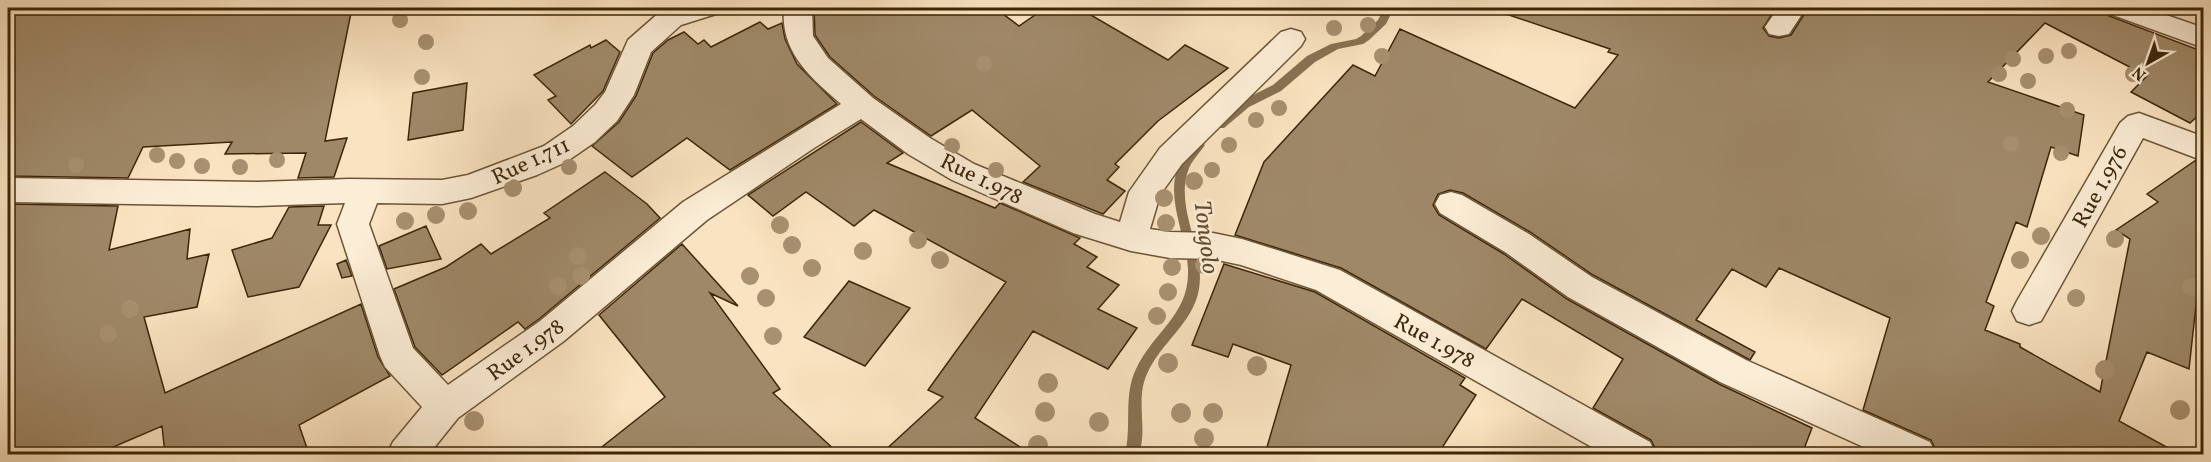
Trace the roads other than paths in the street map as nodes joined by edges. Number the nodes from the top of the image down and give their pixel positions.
1 (706, 8) edge
2 (2120, 8) edge
3 (798, 13) edge
4 (1291, 39) dead end
5 (2204, 39) edge
6 (862, 105) junction
7 (2204, 150) edge
8 (8, 190) edge
9 (360, 204) junction
10 (1451, 204) dead end
11 (1131, 238) junction
12 (2029, 311) dead end
13 (445, 407) junction
14 (406, 454) edge
15 (1637, 454) edge
16 (1917, 454) edge

1 - 9 street, Rue 1.711
2 - 5 street
3 - 6 street
4 - 11 street
6 - 11 street, Rue 1.978
6 - 13 street, Rue 1.978
7 - 12 street, Rue 1.976
8 - 9 street, Rue 1.711
9 - 13 street
10 - 16 street
11 - 15 street, Rue 1.978
13 - 14 street, Rue 1.978

